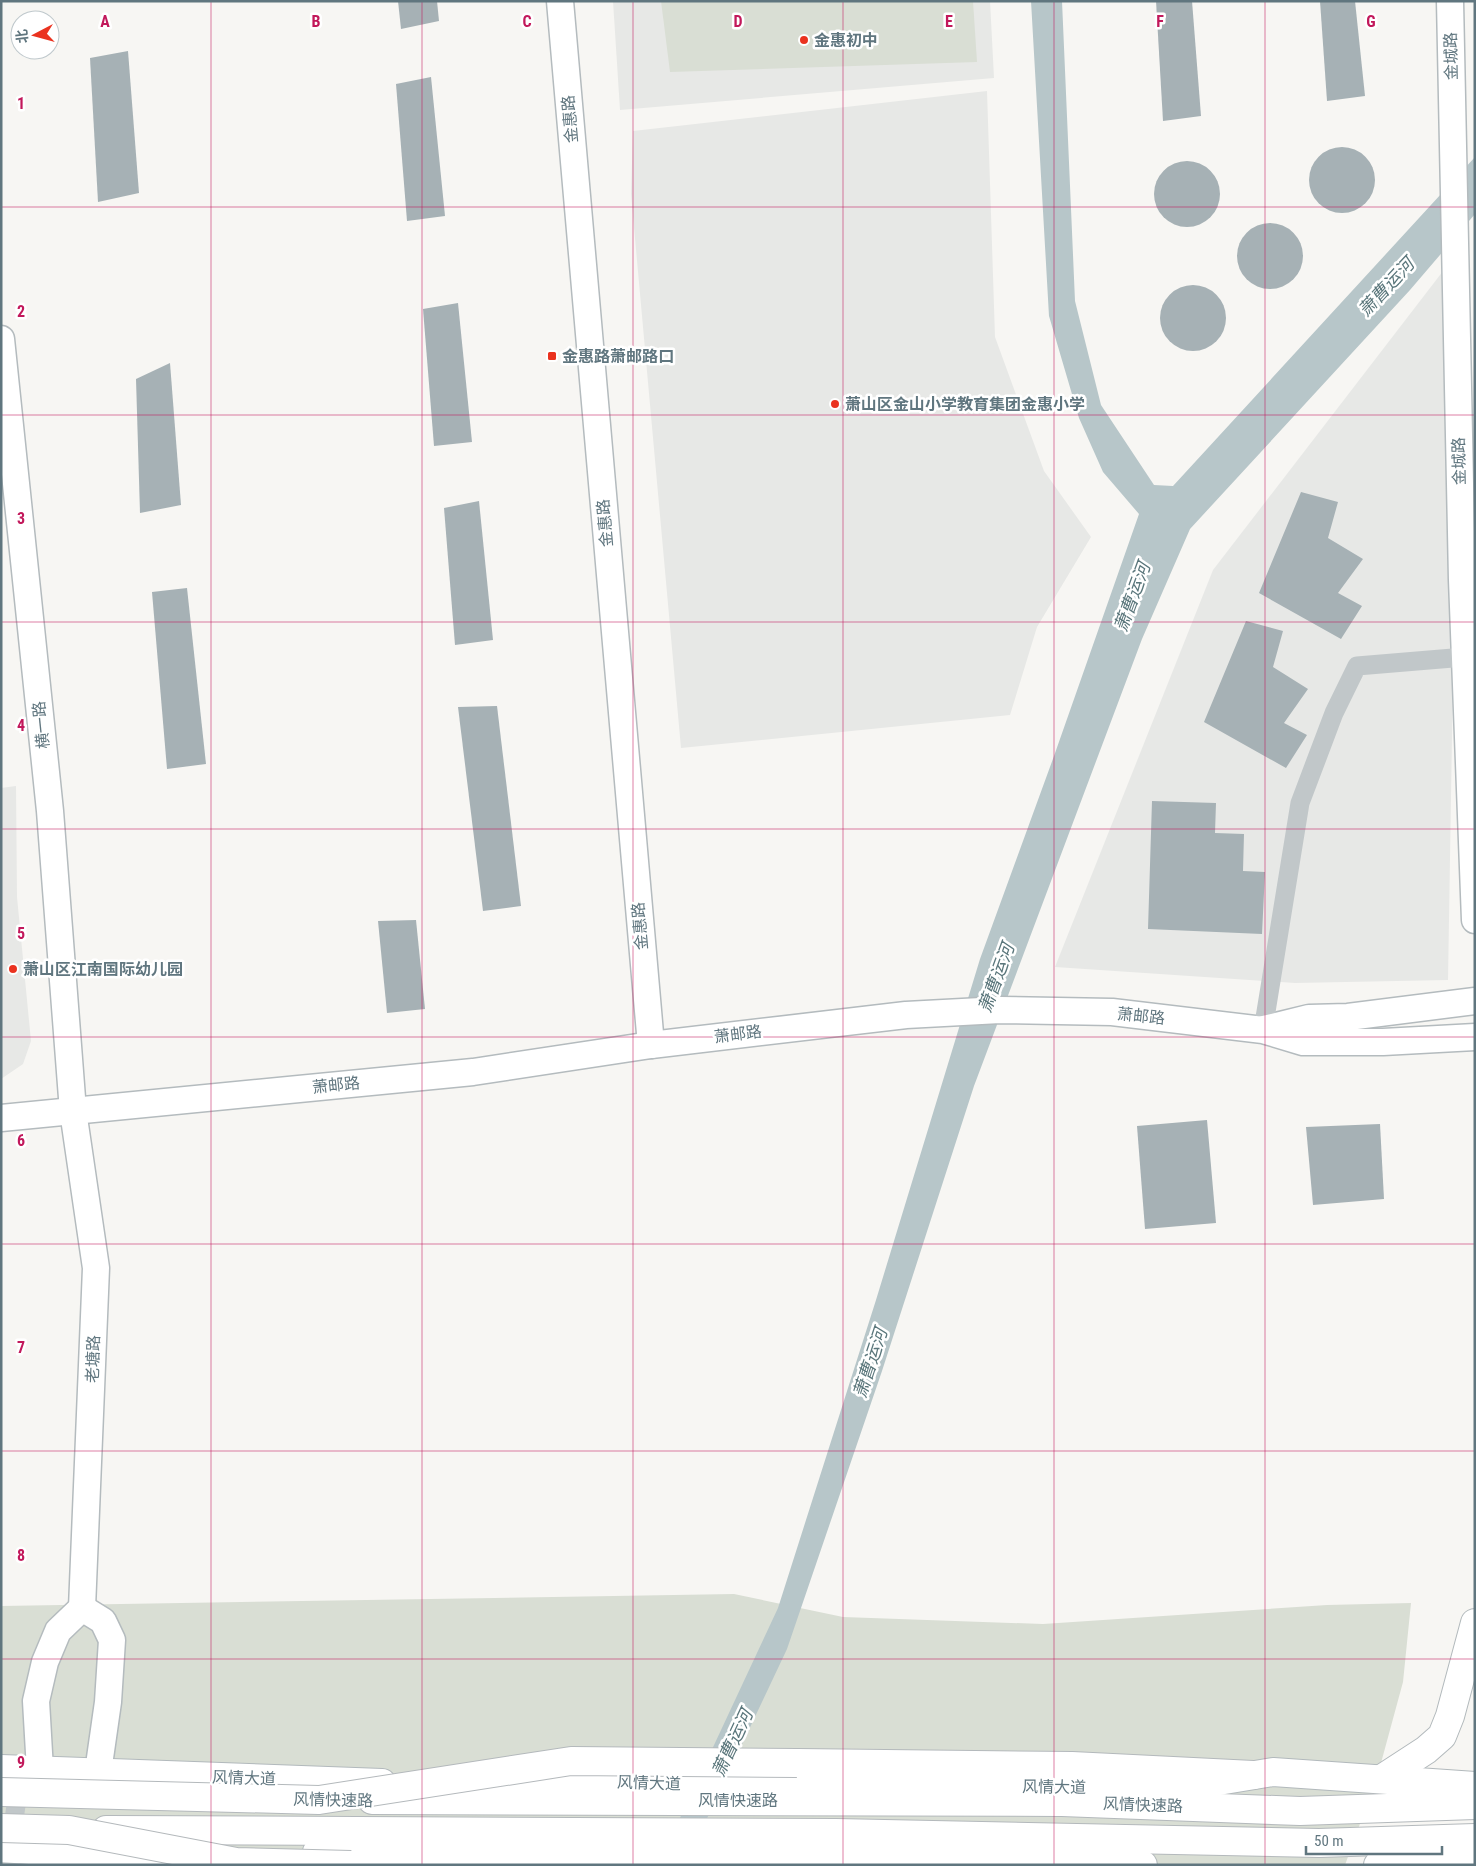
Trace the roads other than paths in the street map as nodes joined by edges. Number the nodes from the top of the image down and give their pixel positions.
1 (560, 1) edge
2 (1450, 1) edge
3 (1, 339) edge
4 (1475, 538) edge
5 (1462, 580) junction
6 (1464, 657) junction
7 (1475, 920) edge
8 (1475, 1000) edge
9 (1263, 1030) junction
10 (1475, 1037) edge
11 (650, 1045) junction
12 (74, 1111) junction
13 (1, 1118) edge
14 (82, 1608) junction
15 (1475, 1623) edge
16 (1, 1769) edge
17 (40, 1770) junction
18 (98, 1772) junction
19 (791, 1773) junction
20 (1383, 1778) junction
21 (1475, 1786) edge
22 (1, 1792) edge
23 (319, 1800) junction
24 (1475, 1805) edge
25 (1475, 1838) edge
26 (64, 1841) junction
27 (6, 1847) edge
28 (1475, 1864) edge
29 (155, 1865) edge
30 (351, 1865) edge
31 (1142, 1865) edge
32 (1378, 1865) edge

1 - 11 main road, 金惠路
2 - 5 main road, 金城路
3 - 12 main road, 横一路
4 - 5 main road
5 - 6 main road, 金城路
6 - 7 main road, 金城路
6 - 9 street
8 - 9 main road
9 - 10 main road, 萧邮路
9 - 11 main road, 萧邮路
11 - 12 main road, 萧邮路
12 - 13 main road, 萧邮路
12 - 14 main road, 老塘路
14 - 17 main road
14 - 18 main road
15 - 20 main road
16 - 17 main road, 风情大道
17 - 18 main road, 风情大道
17 - 27 street
18 - 19 main road, 风情大道
19 - 20 main road
19 - 23 main road, bridge
20 - 21 main road
22 - 23 main road, 风情快速路, bridge
23 - 24 main road, 风情快速路, bridge
25 - 26 main road, 风情快速路, bridge
26 - 27 main road, 风情快速路, bridge
26 - 29 main road
26 - 30 main road, bridge
26 - 31 main road
28 - 32 main road

